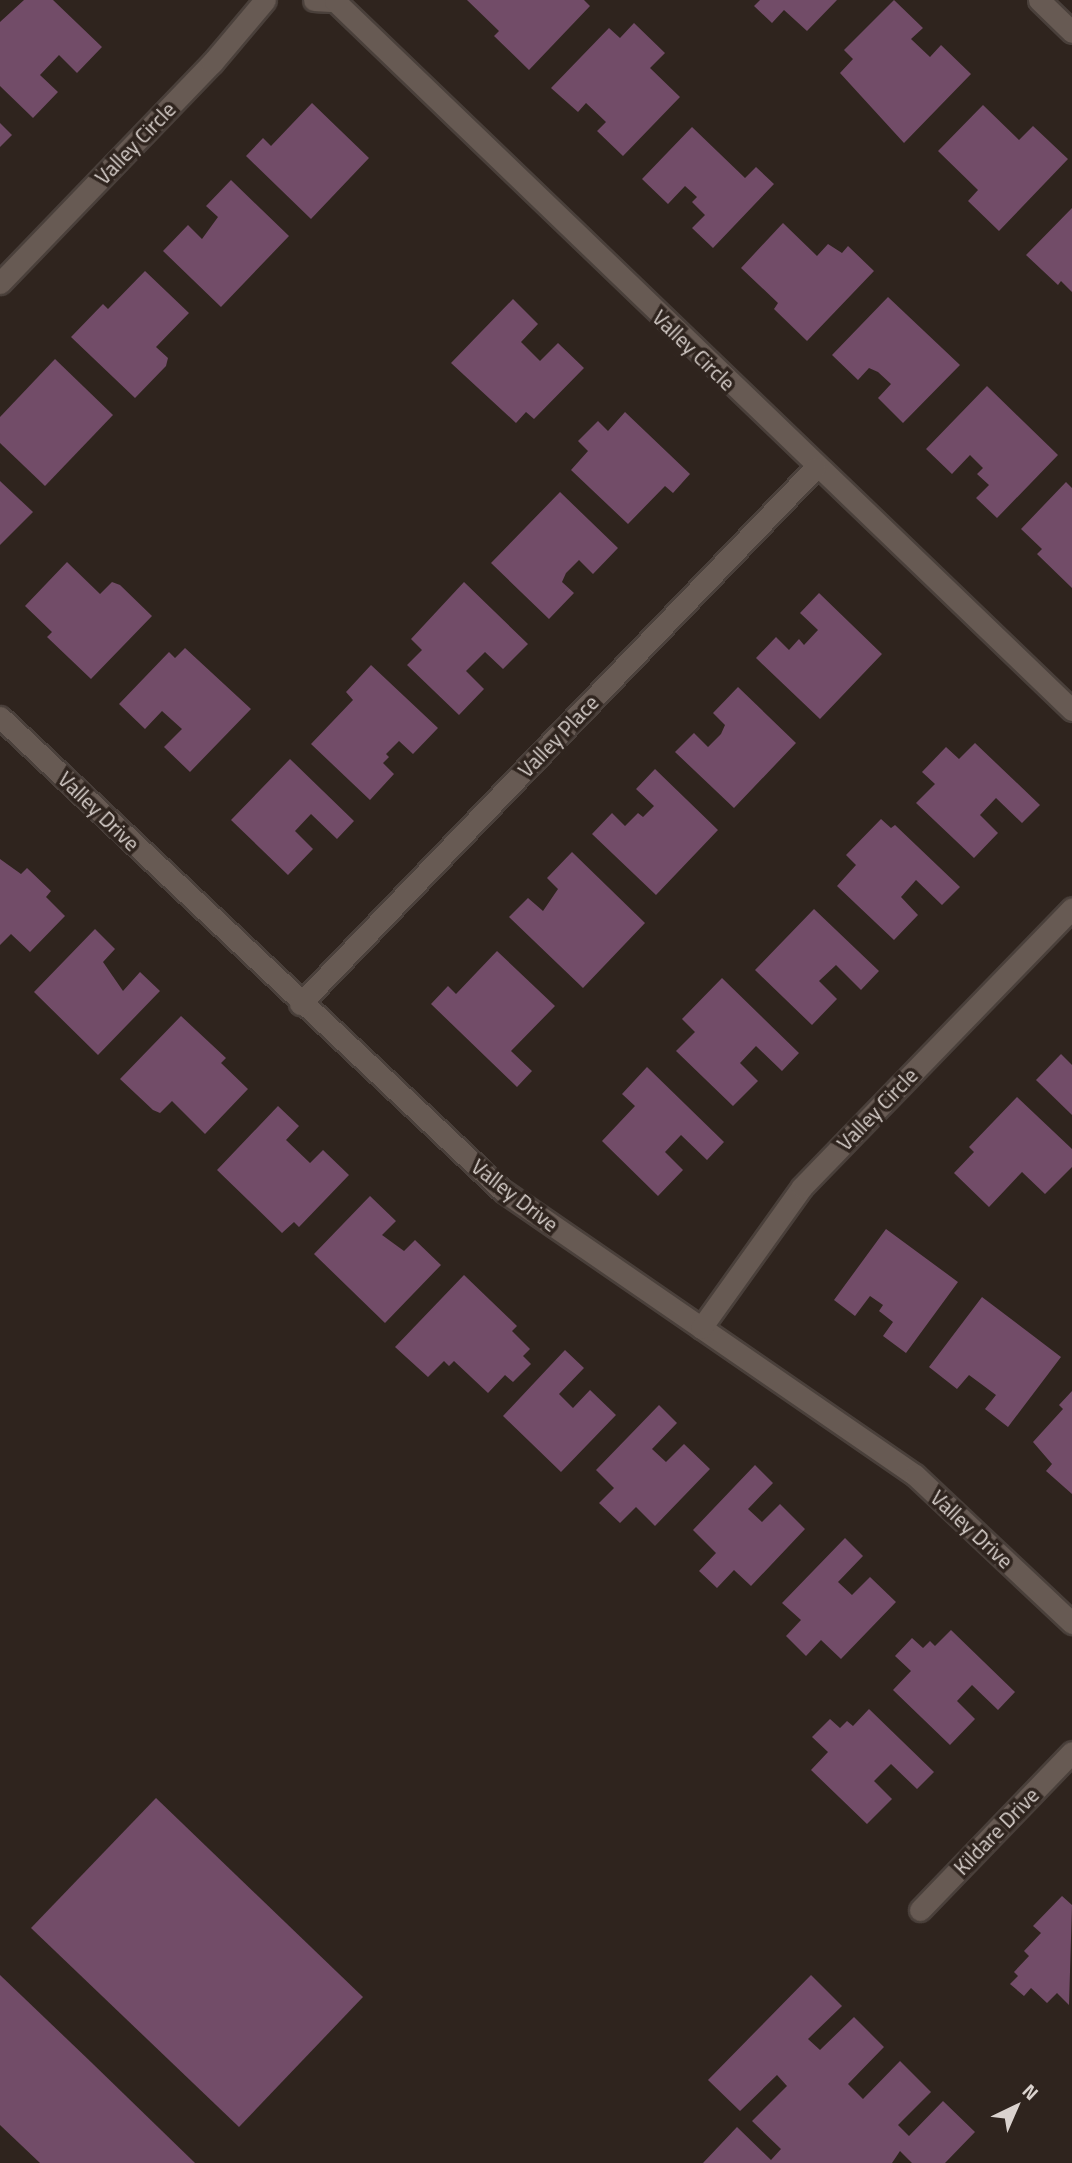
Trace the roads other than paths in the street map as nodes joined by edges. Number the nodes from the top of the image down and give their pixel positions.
1 (265, 0) edge
2 (314, 0) edge
3 (1041, 1) edge
4 (1072, 32) edge
5 (0, 283) edge
6 (815, 468) junction
7 (1072, 710) edge
8 (0, 716) edge
9 (1072, 908) edge
10 (300, 1004) junction
11 (701, 1328) junction
12 (1072, 1622) edge
13 (1072, 1752) edge
14 (920, 1910) dead end

1 - 5 street, Valley Circle
2 - 6 street, Valley Circle
3 - 4 street
6 - 7 street, Valley Circle
6 - 10 street, Valley Place
8 - 10 street, Valley Drive
9 - 11 street, Valley Circle
10 - 11 street, Valley Drive
11 - 12 street, Valley Drive
13 - 14 street, Kildare Drive

